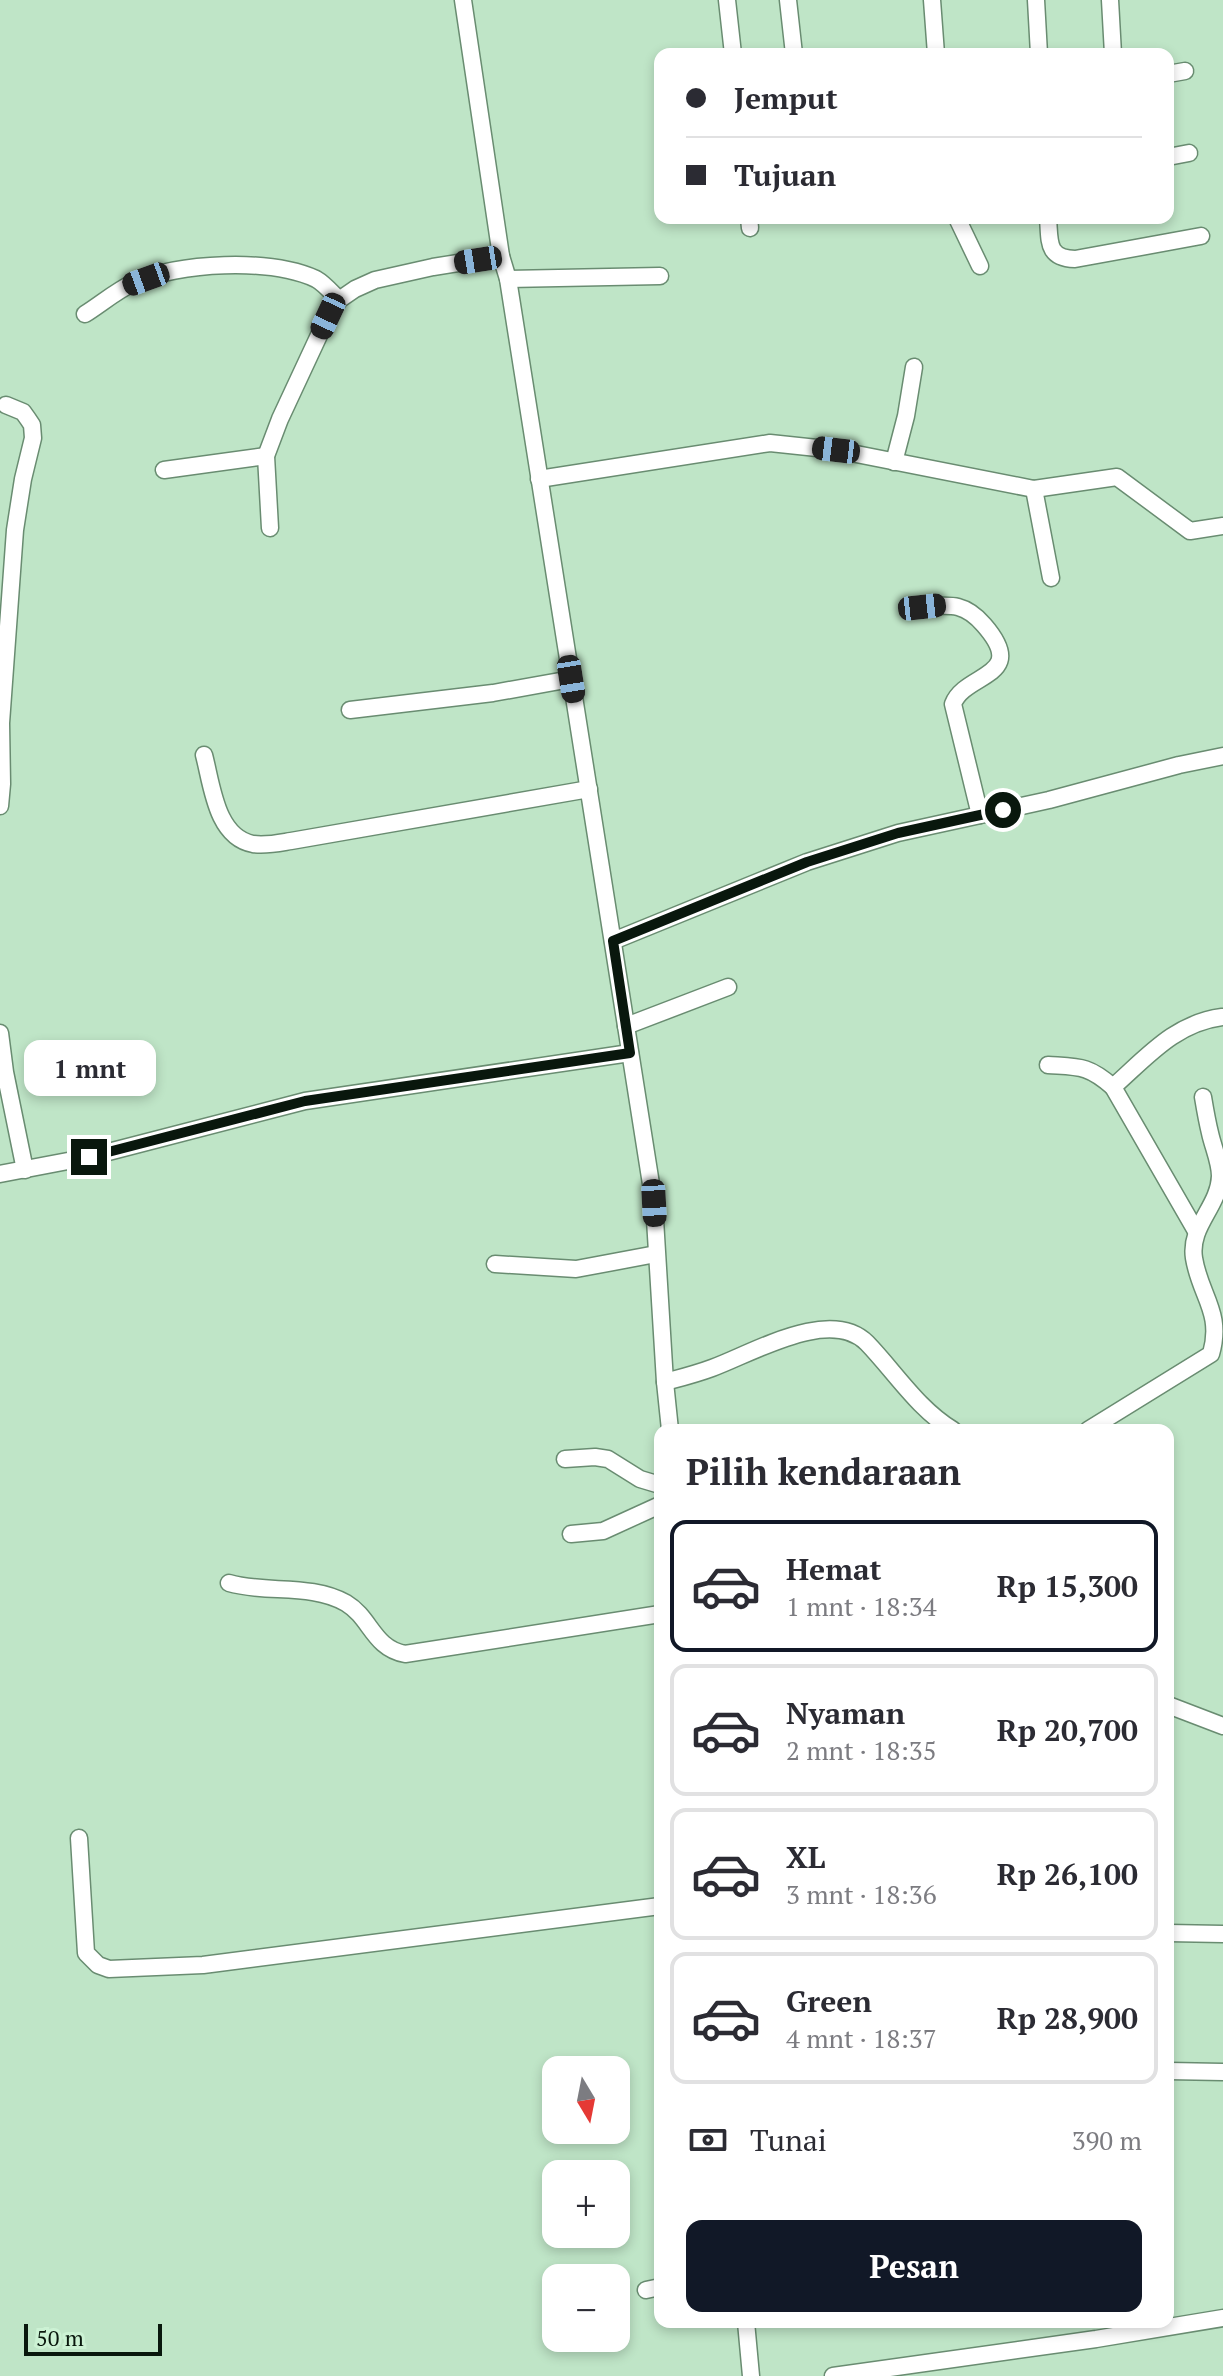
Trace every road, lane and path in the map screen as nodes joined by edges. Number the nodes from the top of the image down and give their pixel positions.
1 (463, 0) edge
2 (727, 0) edge
3 (788, 0) edge
4 (932, 0) edge
5 (1036, 0) edge
6 (1110, 0) edge
7 (732, 48) edge
8 (793, 48) edge
9 (936, 48) edge
10 (1039, 48) edge
11 (1113, 48) edge
12 (1189, 153) dead end
13 (1174, 156) edge
14 (960, 224) edge
15 (1049, 224) edge
16 (1201, 236) dead end
17 (501, 256) junction
18 (980, 266) dead end
19 (660, 276) dead end
20 (508, 279) junction
21 (339, 300) junction
22 (85, 314) dead end
23 (914, 367) dead end
24 (6, 405) dead end
25 (266, 456) junction
26 (894, 462) junction
27 (164, 470) dead end
28 (539, 479) junction
29 (1034, 489) junction
30 (1223, 526) edge
31 (270, 528) dead end
32 (1051, 578) dead end
33 (922, 607) dead end
34 (571, 679) junction
35 (350, 710) dead end
36 (204, 755) dead end
37 (1223, 756) edge
38 (589, 789) junction
39 (0, 806) edge
40 (980, 815) junction
41 (613, 941) junction
42 (728, 987) dead end
43 (1222, 1017) edge
44 (626, 1026) junction
45 (0, 1033) edge
46 (630, 1053) junction
47 (1048, 1065) dead end
48 (1113, 1087) junction
49 (1203, 1097) dead end
50 (25, 1170) junction
51 (0, 1174) edge
52 (1196, 1231) junction
53 (656, 1254) junction
54 (495, 1264) dead end
55 (665, 1382) junction
56 (669, 1424) edge
57 (943, 1424) edge
58 (1098, 1424) edge
59 (565, 1459) dead end
60 (654, 1483) edge
61 (654, 1508) edge
62 (571, 1534) dead end
63 (229, 1583) dead end
64 (654, 1615) edge
65 (1174, 1707) edge
66 (1223, 1726) edge
67 (79, 1838) dead end
68 (654, 1907) edge
69 (1174, 1933) edge
70 (1223, 1934) edge
71 (1174, 2071) edge
72 (1223, 2072) edge
73 (1223, 2318) edge
74 (1174, 2326) edge
75 (747, 2328) edge
76 (1163, 2328) edge
77 (751, 2376) edge
78 (833, 2376) edge

1 - 17 street
2 - 7 street
3 - 8 street
4 - 9 street
5 - 10 street
6 - 11 street
12 - 13 street
14 - 18 street
15 - 16 street
17 - 20 street
17 - 21 street
19 - 20 street
20 - 28 street
21 - 22 street
21 - 25 street
23 - 26 street
24 - 39 street
25 - 27 street
25 - 31 street
26 - 28 street
26 - 29 street
28 - 34 street
29 - 30 street
29 - 32 street
33 - 40 street
34 - 35 street
34 - 38 street
36 - 38 street
37 - 40 street
38 - 41 street
40 - 41 street
41 - 44 street
42 - 44 street
43 - 48 street
44 - 46 street
45 - 50 street
46 - 50 street
46 - 53 street
47 - 48 street
48 - 52 street
49 - 52 street
50 - 51 street
52 - 58 street
53 - 54 street
53 - 55 street
55 - 56 street
55 - 57 street
59 - 60 street
61 - 62 street
63 - 64 street
65 - 66 street
67 - 68 street
69 - 70 street
71 - 72 street
73 - 74 street
75 - 77 street
76 - 78 street

